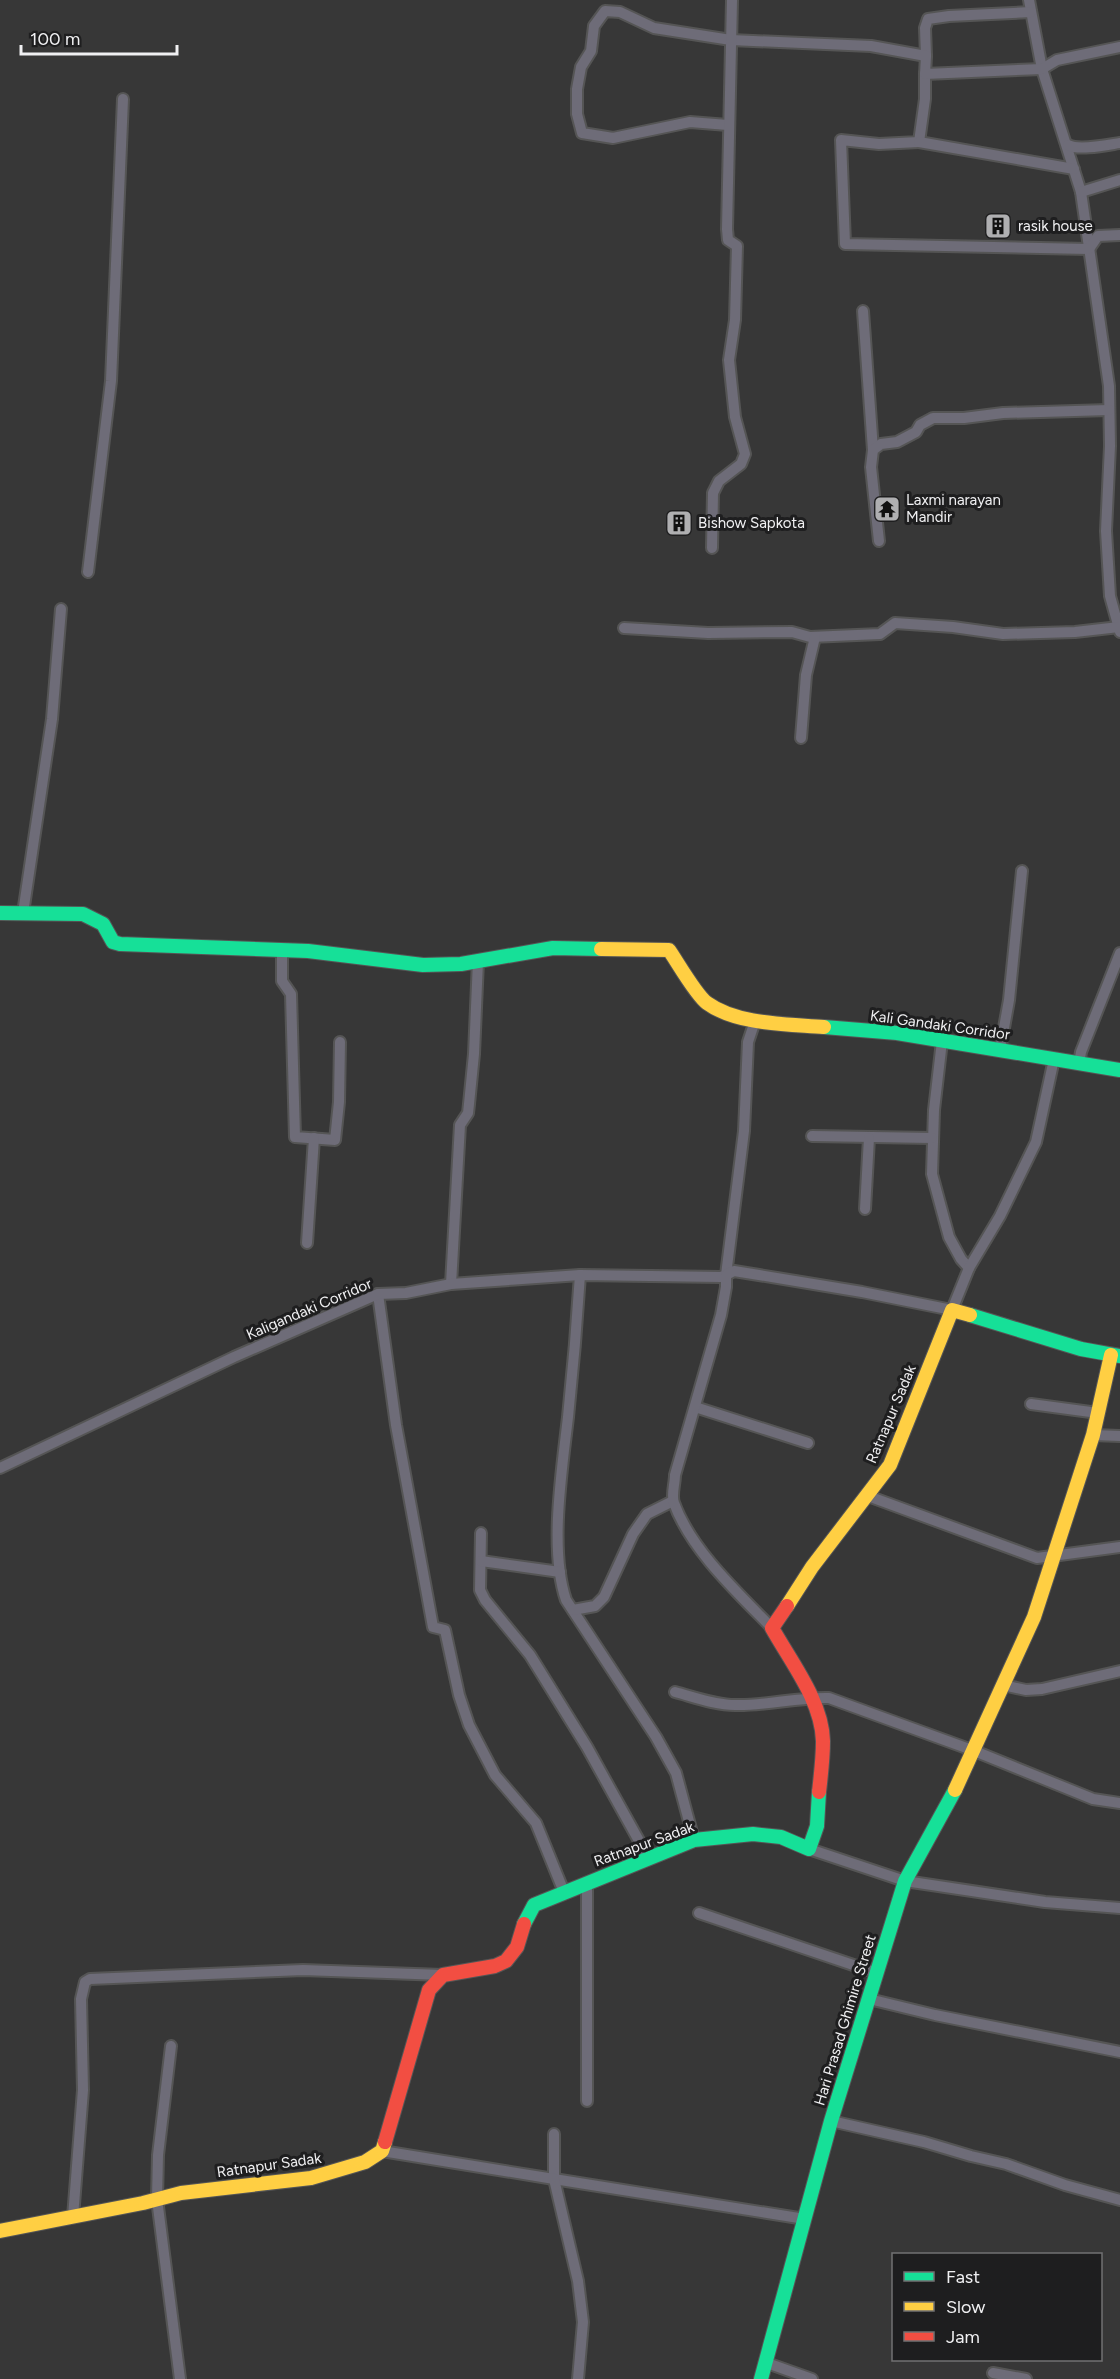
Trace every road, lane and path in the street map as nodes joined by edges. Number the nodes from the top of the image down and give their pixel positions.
1 (732, 0) edge
2 (1029, 0) edge
3 (1031, 12) junction
4 (732, 40) junction
5 (1120, 47) edge
6 (926, 56) junction
7 (1042, 69) junction
8 (925, 74) junction
9 (123, 99) dead end
10 (728, 125) junction
11 (919, 142) junction
12 (1120, 143) edge
13 (1068, 145) junction
14 (1074, 169) junction
15 (1120, 180) edge
16 (1081, 192) junction
17 (1120, 235) edge
18 (1089, 249) junction
19 (862, 311) dead end
20 (1114, 385) edge
21 (1109, 410) junction
22 (1115, 444) edge
23 (873, 450) junction
24 (1120, 507) edge
25 (1107, 509) junction
26 (879, 541) dead end
27 (712, 548) dead end
28 (1120, 564) edge
29 (1108, 567) junction
30 (88, 572) dead end
31 (61, 609) dead end
32 (624, 628) dead end
33 (1119, 630) edge
34 (815, 637) junction
35 (801, 738) dead end
36 (1022, 871) dead end
37 (0, 913) edge
38 (23, 913) junction
39 (282, 950) junction
40 (1120, 953) edge
41 (478, 961) junction
42 (755, 1021) junction
43 (942, 1041) junction
44 (340, 1042) dead end
45 (1000, 1050) junction
46 (1054, 1059) junction
47 (1079, 1064) junction
48 (1120, 1070) edge
49 (813, 1136) dead end
50 (314, 1138) junction
51 (869, 1138) junction
52 (932, 1138) junction
53 (865, 1209) dead end
54 (307, 1243) dead end
55 (969, 1268) junction
56 (580, 1275) junction
57 (726, 1275) junction
58 (451, 1284) junction
59 (378, 1294) junction
60 (952, 1310) junction
61 (1115, 1356) edge
62 (1030, 1404) dead end
63 (695, 1407) junction
64 (1098, 1413) junction
65 (1093, 1435) junction
66 (1120, 1436) edge
67 (808, 1443) dead end
68 (0, 1468) edge
69 (868, 1496) junction
70 (673, 1501) junction
71 (481, 1533) dead end
72 (1120, 1547) edge
73 (1055, 1556) junction
74 (481, 1561) junction
75 (560, 1572) junction
76 (573, 1610) junction
77 (772, 1628) junction
78 (1120, 1671) edge
79 (1003, 1685) junction
80 (675, 1692) dead end
81 (812, 1698) junction
82 (972, 1750) junction
83 (1120, 1803) edge
84 (694, 1840) junction
85 (809, 1849) junction
86 (648, 1857) junction
87 (905, 1881) junction
88 (587, 1883) junction
89 (564, 1892) junction
90 (1120, 1908) edge
91 (699, 1913) dead end
92 (877, 1973) junction
93 (443, 1975) junction
94 (869, 2000) junction
95 (171, 2046) dead end
96 (1120, 2052) edge
97 (587, 2101) dead end
98 (831, 2121) junction
99 (554, 2134) dead end
100 (382, 2151) junction
101 (554, 2179) junction
102 (157, 2199) junction
103 (1120, 2200) edge
104 (73, 2217) junction
105 (805, 2219) junction
106 (0, 2231) edge
107 (767, 2363) junction
108 (993, 2373) dead end
109 (180, 2379) edge
110 (578, 2379) edge
111 (761, 2379) edge
112 (812, 2379) edge
113 (1026, 2379) edge

1 - 4 street
2 - 3 street
3 - 6 street
3 - 7 street
4 - 6 street
4 - 10 street
4 - 10 street
5 - 7 street
6 - 8 street
7 - 8 street
7 - 13 street
8 - 11 street
9 - 30 street
10 - 27 street
11 - 14 street
11 - 18 street
12 - 13 street
13 - 14 street
14 - 16 street
15 - 16 street
16 - 18 street
17 - 18 street
18 - 20 street
19 - 23 street
20 - 21 street
21 - 22 street
21 - 23 street
22 - 25 street
23 - 26 street
24 - 25 street
25 - 29 street
28 - 29 street
29 - 33 street
31 - 38 street
32 - 34 street
33 - 34 street
34 - 35 street
36 - 45 street
37 - 38 street
38 - 39 street
39 - 41 street
39 - 50 street
40 - 47 street
41 - 42 street, Kali Gandaki Corridor
41 - 58 street
42 - 43 street, Kali Gandaki Corridor
42 - 57 street
43 - 45 street, Kali Gandaki Corridor
43 - 52 street
44 - 50 street
45 - 46 street, Kali Gandaki Corridor
46 - 47 street, Kali Gandaki Corridor
46 - 55 street
47 - 48 street, Kali Gandaki Corridor
49 - 51 street
50 - 54 street
51 - 52 street
51 - 53 street
52 - 55 street
55 - 60 street
56 - 57 street, Kaligandaki Corridor
56 - 58 street, Kaligandaki Corridor
56 - 75 street
57 - 60 street, Kaligandaki Corridor
57 - 63 street
58 - 59 street, Kaligandaki Corridor
59 - 68 street, Kaligandaki Corridor
59 - 89 street
60 - 61 street
60 - 69 street, Ratnapur Sadak
61 - 64 street, Hari Prasad Ghimire Street
62 - 64 street
63 - 67 street
63 - 70 street
64 - 65 street, Hari Prasad Ghimire Street
65 - 66 street
65 - 73 street, Hari Prasad Ghimire Street
69 - 73 street
69 - 77 street, Ratnapur Sadak
70 - 76 street
70 - 77 street
71 - 74 street
72 - 73 street
73 - 79 street, Hari Prasad Ghimire Street
74 - 75 street
74 - 86 street
75 - 76 street
76 - 84 street
77 - 81 street
78 - 79 street
79 - 82 street, Hari Prasad Ghimire Street
80 - 81 street
81 - 82 street
81 - 85 street
82 - 83 street
82 - 87 street, Hari Prasad Ghimire Street
84 - 85 street, Ratnapur Sadak
84 - 86 street, Ratnapur Sadak
85 - 87 street
86 - 88 street, Ratnapur Sadak
87 - 90 street
87 - 92 street, Hari Prasad Ghimire Street
88 - 89 street, Ratnapur Sadak
88 - 97 street
89 - 93 street, Ratnapur Sadak
91 - 92 street
92 - 94 street, Hari Prasad Ghimire Street
93 - 100 street
93 - 104 street
94 - 96 street
94 - 98 street, Hari Prasad Ghimire Street
95 - 102 street
98 - 103 street
98 - 105 street, Hari Prasad Ghimire Street
99 - 101 street
100 - 101 street
100 - 102 street, Ratnapur Sadak
101 - 105 street
101 - 110 street
102 - 104 street, Ratnapur Sadak
102 - 109 street
104 - 106 street, Ratnapur Sadak
105 - 107 street, Hari Prasad Ghimire Street
107 - 111 street, Hari Prasad Ghimire Street
107 - 112 street
108 - 113 street

